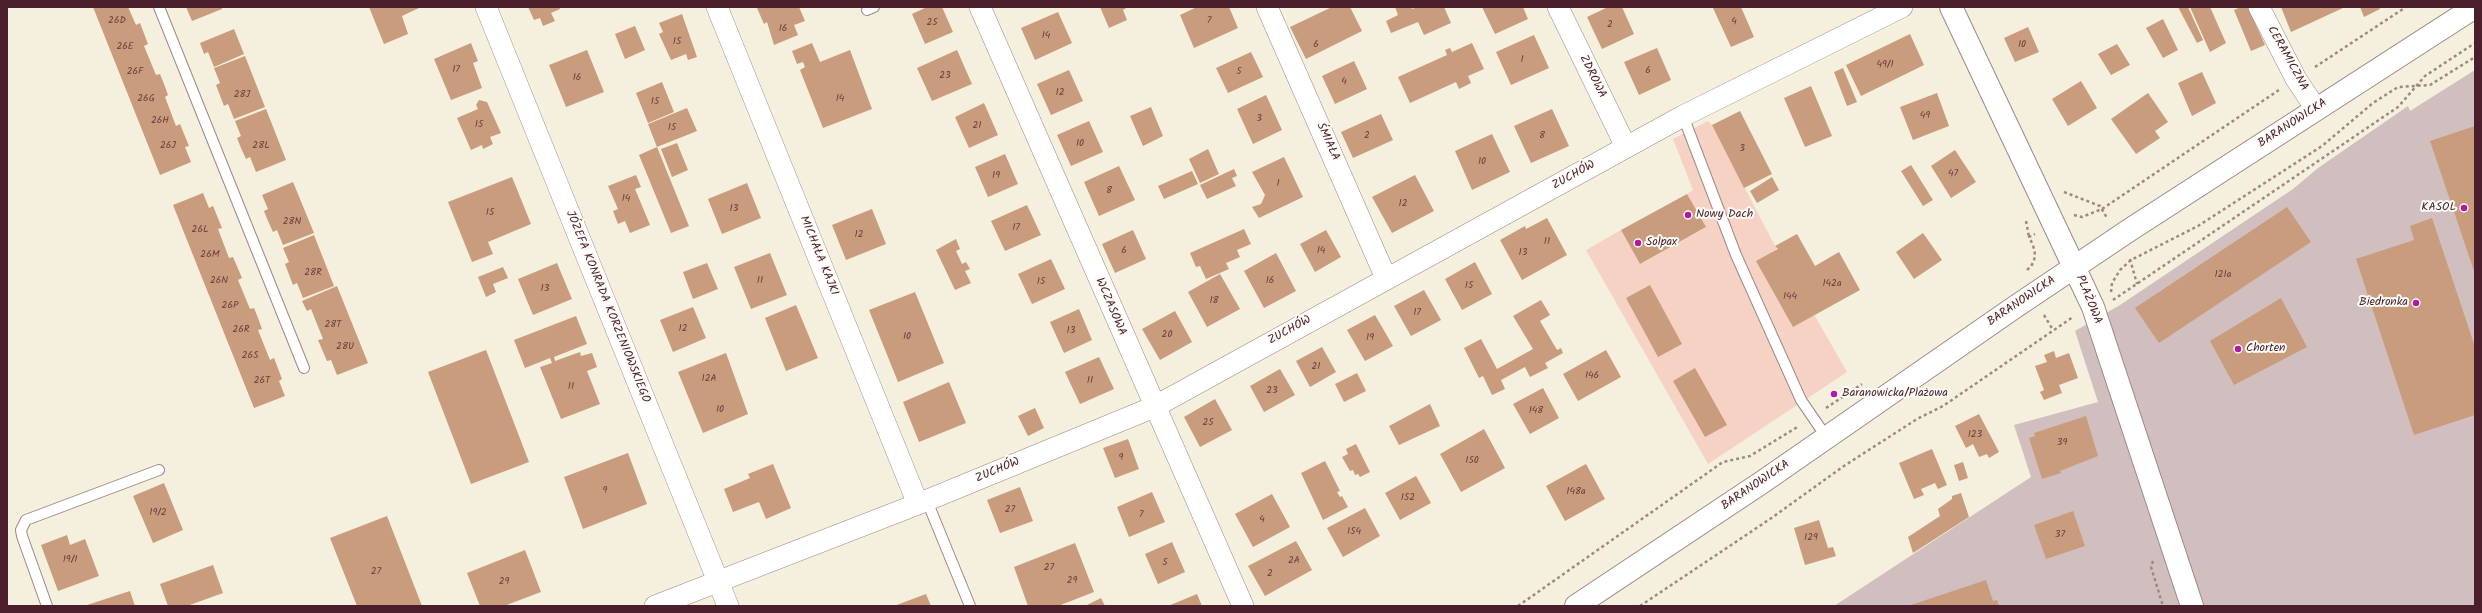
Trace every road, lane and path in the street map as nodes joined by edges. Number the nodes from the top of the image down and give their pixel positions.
1 (159, 7) edge
2 (486, 7) edge
3 (717, 7) edge
4 (980, 7) edge
5 (1267, 7) edge
6 (1558, 7) edge
7 (1902, 7) edge
8 (1951, 7) edge
9 (2260, 7) edge
10 (2406, 7) edge
11 (2475, 7) edge
12 (2475, 43) edge
13 (2475, 58) edge
14 (2296, 78) junction
15 (2415, 86) junction
16 (2316, 109) junction
17 (1683, 116) junction
18 (1626, 147) junction
19 (2060, 189) dead end
20 (2102, 209) junction
21 (2072, 215) dead end
22 (2131, 260) junction
23 (2074, 267) junction
24 (1386, 278) junction
25 (2137, 284) junction
26 (2101, 304) junction
27 (304, 368) dead end
28 (1154, 407) junction
29 (1827, 438) junction
30 (159, 470) dead end
31 (923, 503) junction
32 (719, 582) junction
33 (47, 606) edge
34 (655, 606) edge
35 (728, 606) edge
36 (970, 606) edge
37 (1243, 606) edge
38 (1576, 606) edge
39 (1640, 606) edge
40 (2192, 606) edge

1 - 27 lane
2 - 32 street, JÓZEFA KONRADA KORZENIOWSKIEGO
3 - 31 street, MICHAŁA KAJKI
4 - 28 street, WCZASOWA
5 - 24 street, ŚMIAŁA
6 - 18 street, ZDROWA
7 - 17 street, ZUCHÓW
8 - 23 street, PLAŻOWA
9 - 14 street, CERAMICZNA
10 - 14 path
11 - 16 street, BARANOWICKA
12 - 15 path
13 - 15 path
14 - 16 street, CERAMICZNA
14 - 20 path
15 - 22 path
15 - 25 path
16 - 23 street, BARANOWICKA
17 - 18 street, ZUCHÓW
17 - 29 lane
18 - 24 street, ZUCHÓW
19 - 20 path
20 - 21 path
22 - 25 path
22 - 26 path
23 - 26 street, PLAŻOWA
23 - 29 street, BARANOWICKA
24 - 28 street, ZUCHÓW
25 - 26 path
26 - 39 path
26 - 40 street, PLAŻOWA
28 - 31 street, ZUCHÓW
28 - 37 street, WCZASOWA
29 - 38 street, BARANOWICKA
30 - 33 lane
31 - 32 street, ZUCHÓW
31 - 36 lane
32 - 34 street, ZUCHÓW
32 - 35 street, JÓZEFA KONRADA KORZENIOWSKIEGO

